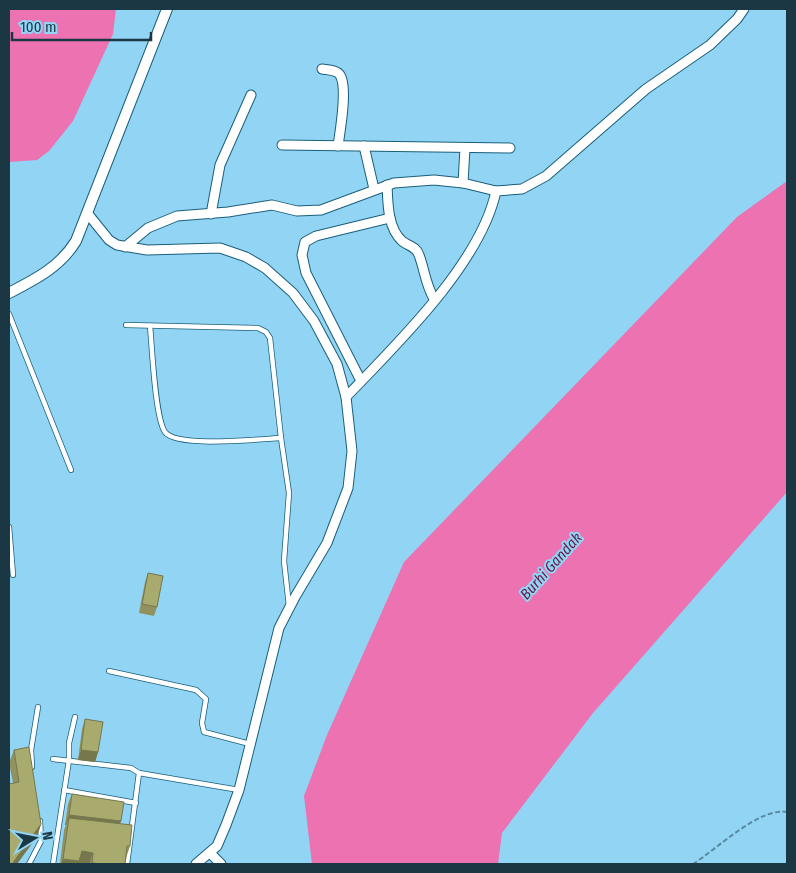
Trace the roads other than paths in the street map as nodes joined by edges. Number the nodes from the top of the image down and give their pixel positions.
1 (167, 9) edge
2 (744, 9) edge
3 (322, 68) dead end
4 (251, 95) dead end
5 (282, 145) dead end
6 (338, 146) junction
7 (364, 146) junction
8 (465, 148) junction
9 (510, 148) dead end
10 (463, 183) junction
11 (387, 185) junction
12 (374, 189) junction
13 (496, 191) junction
14 (88, 214) junction
15 (211, 214) junction
16 (390, 218) junction
17 (125, 247) junction
18 (9, 293) edge
19 (434, 299) junction
20 (9, 314) edge
21 (126, 325) dead end
22 (150, 326) junction
23 (361, 381) junction
24 (346, 397) junction
25 (281, 438) junction
26 (71, 470) dead end
27 (9, 527) edge
28 (13, 575) dead end
29 (289, 607) junction
30 (108, 671) dead end
31 (38, 706) dead end
32 (75, 717) dead end
33 (250, 744) junction
34 (53, 759) dead end
35 (69, 760) junction
36 (138, 773) junction
37 (32, 775) edge
38 (64, 790) junction
39 (239, 790) junction
40 (136, 803) junction
41 (39, 815) edge
42 (211, 854) junction
43 (29, 864) edge
44 (53, 864) edge
45 (127, 864) edge
46 (196, 864) edge
47 (221, 864) edge

1 - 14 street
2 - 13 street
3 - 6 street
4 - 15 street
5 - 6 street
6 - 7 street
7 - 8 street
7 - 12 street
8 - 9 street
8 - 10 street
10 - 11 street
10 - 13 street
11 - 12 street
11 - 16 street
12 - 15 street
13 - 19 street
14 - 17 street
14 - 18 street
15 - 17 street
16 - 19 street
16 - 23 street
17 - 24 street
19 - 23 street
20 - 26 lane
21 - 22 lane
22 - 25 lane
22 - 25 lane
23 - 24 street
24 - 29 street
25 - 29 lane
27 - 28 lane
29 - 33 street
30 - 33 lane
31 - 37 lane
32 - 35 lane
33 - 39 street
34 - 35 lane
35 - 36 lane
35 - 38 lane
36 - 39 lane
36 - 40 lane
38 - 40 lane
38 - 44 lane
39 - 42 street
40 - 45 lane
41 - 43 lane
42 - 46 street
42 - 47 street

